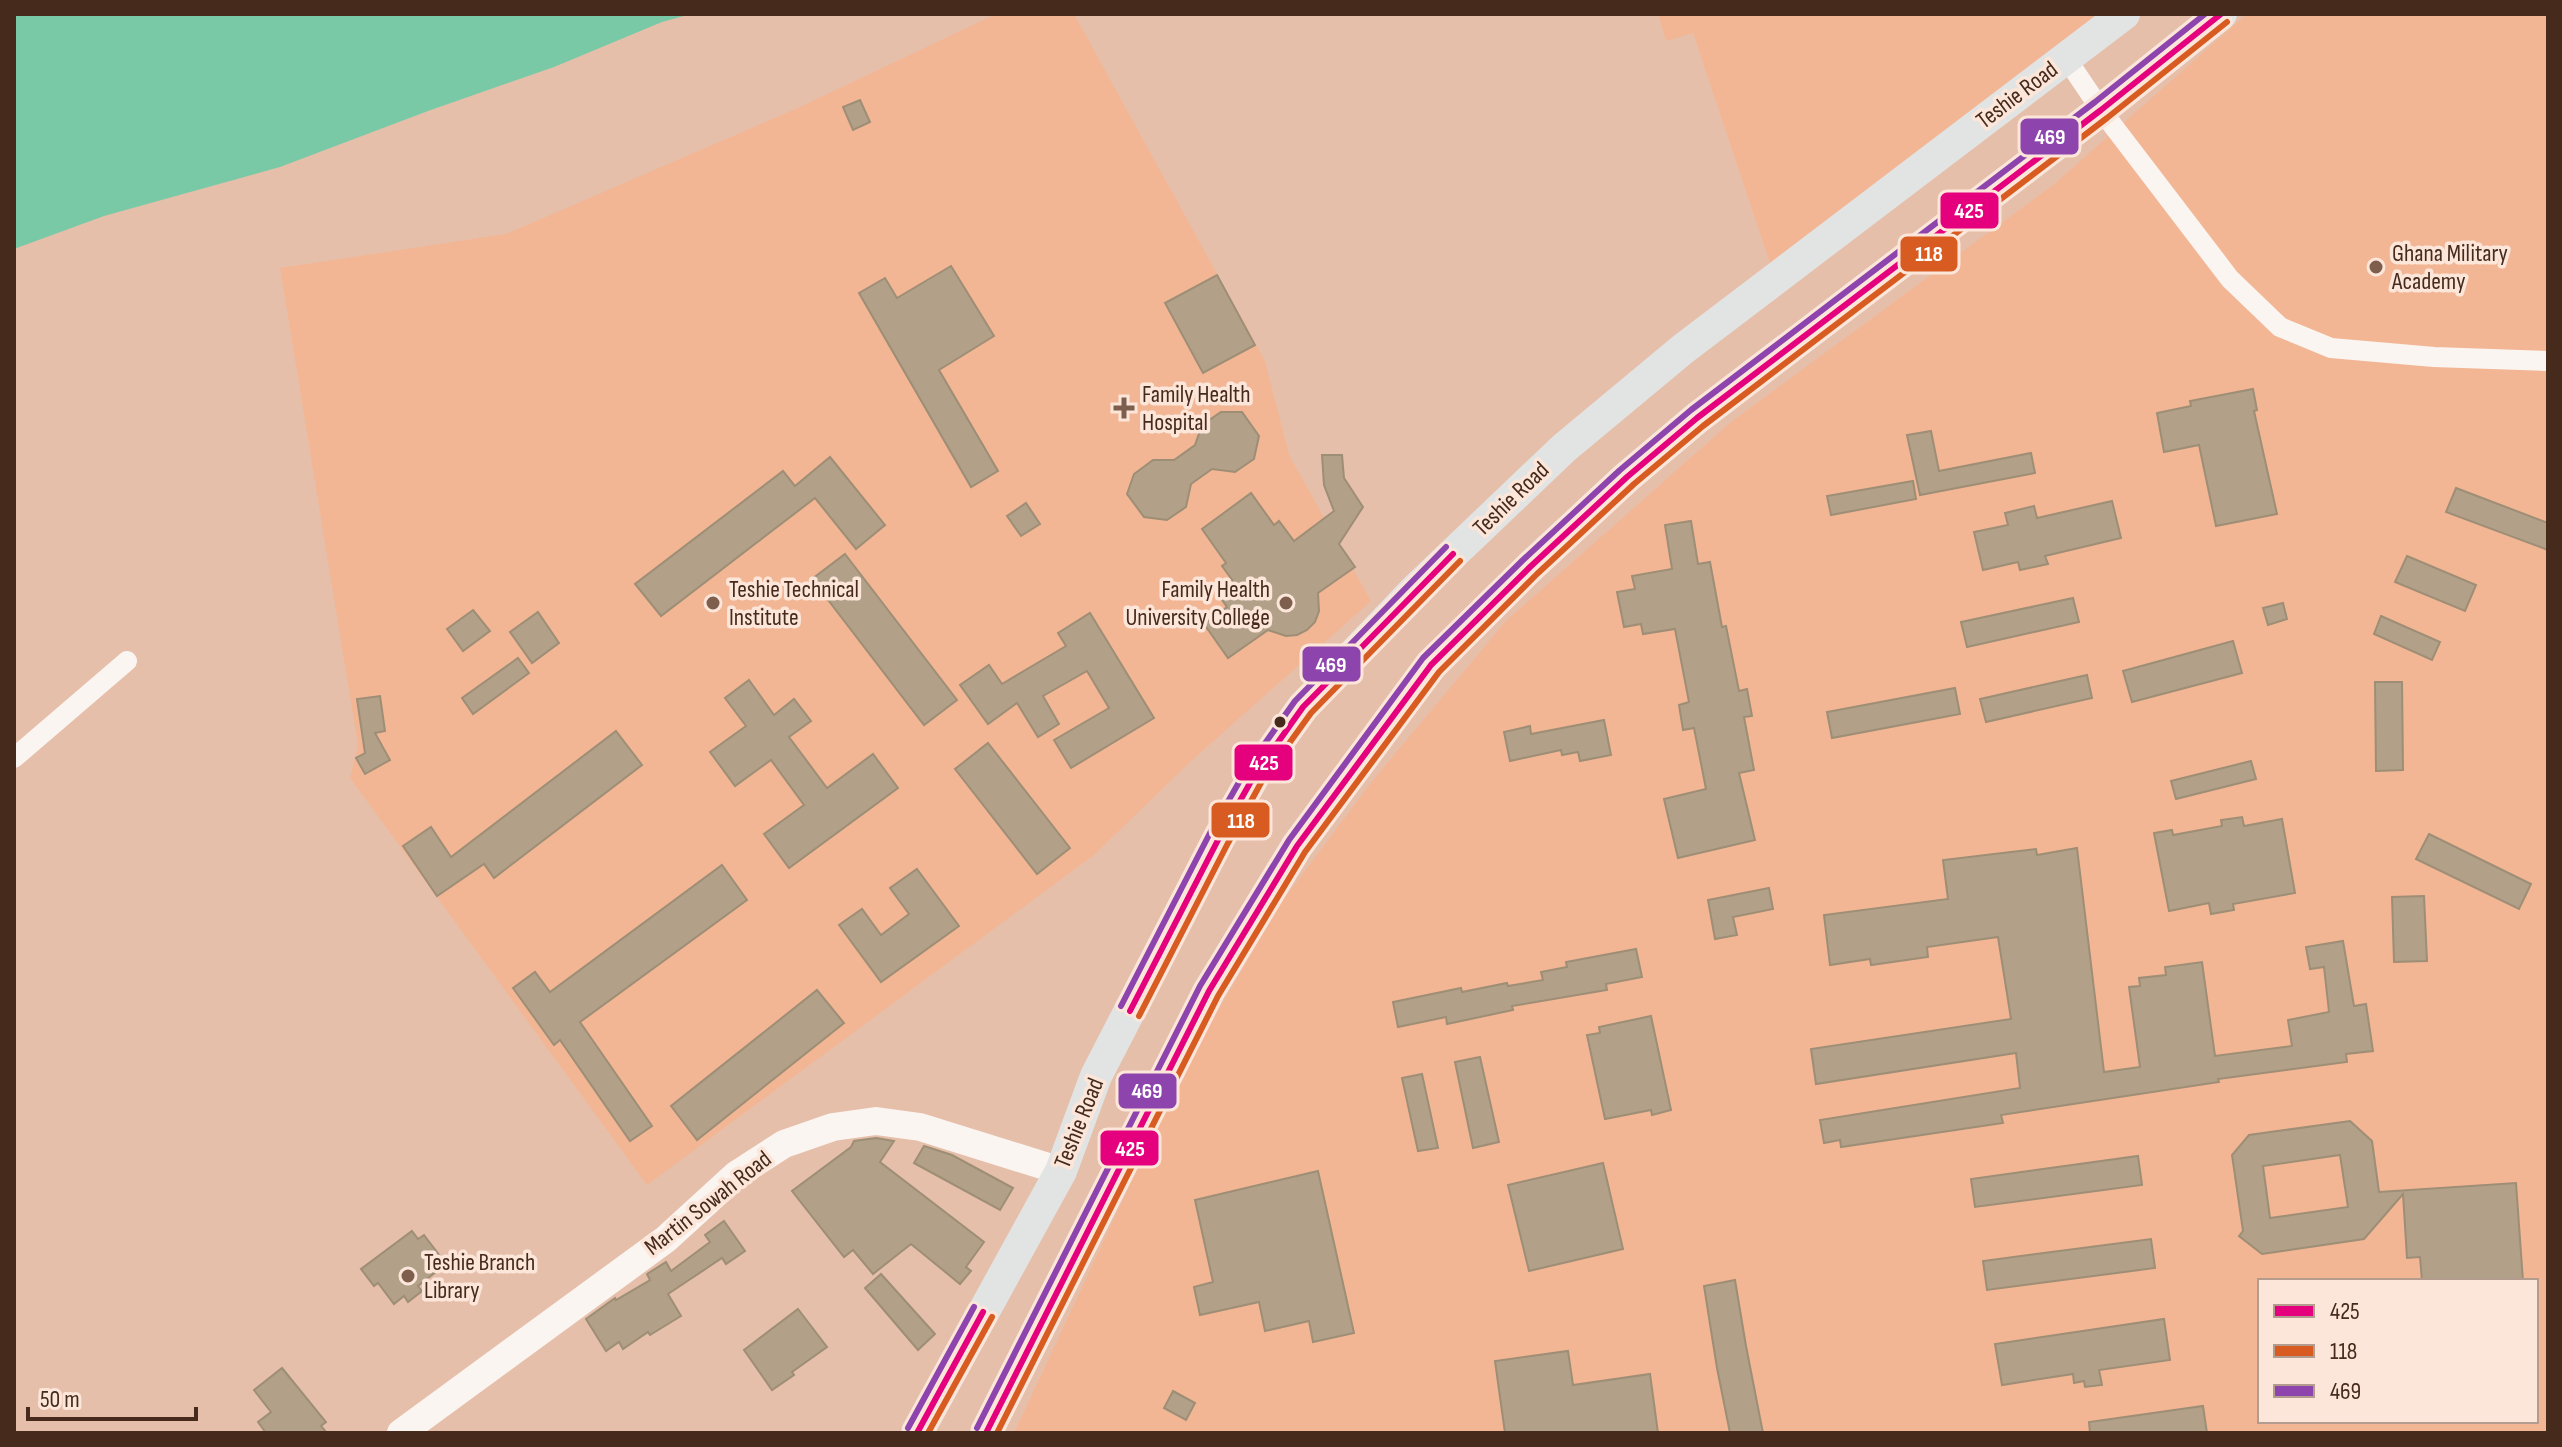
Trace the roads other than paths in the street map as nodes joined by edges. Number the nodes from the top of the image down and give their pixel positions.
1 (2124, 14) edge
2 (2221, 14) edge
3 (2066, 58) junction
4 (2101, 110) junction
5 (2548, 361) edge
6 (127, 661) dead end
7 (14, 758) edge
8 (1061, 1171) junction
9 (401, 1433) edge
10 (917, 1433) edge
11 (986, 1433) edge

1 - 3 main road, Teshie Road
2 - 4 main road
3 - 4 street
3 - 8 main road, Teshie Road
4 - 5 street
4 - 11 main road
6 - 7 street
8 - 9 street, Martin Sowah Road
8 - 10 main road, Teshie Road

